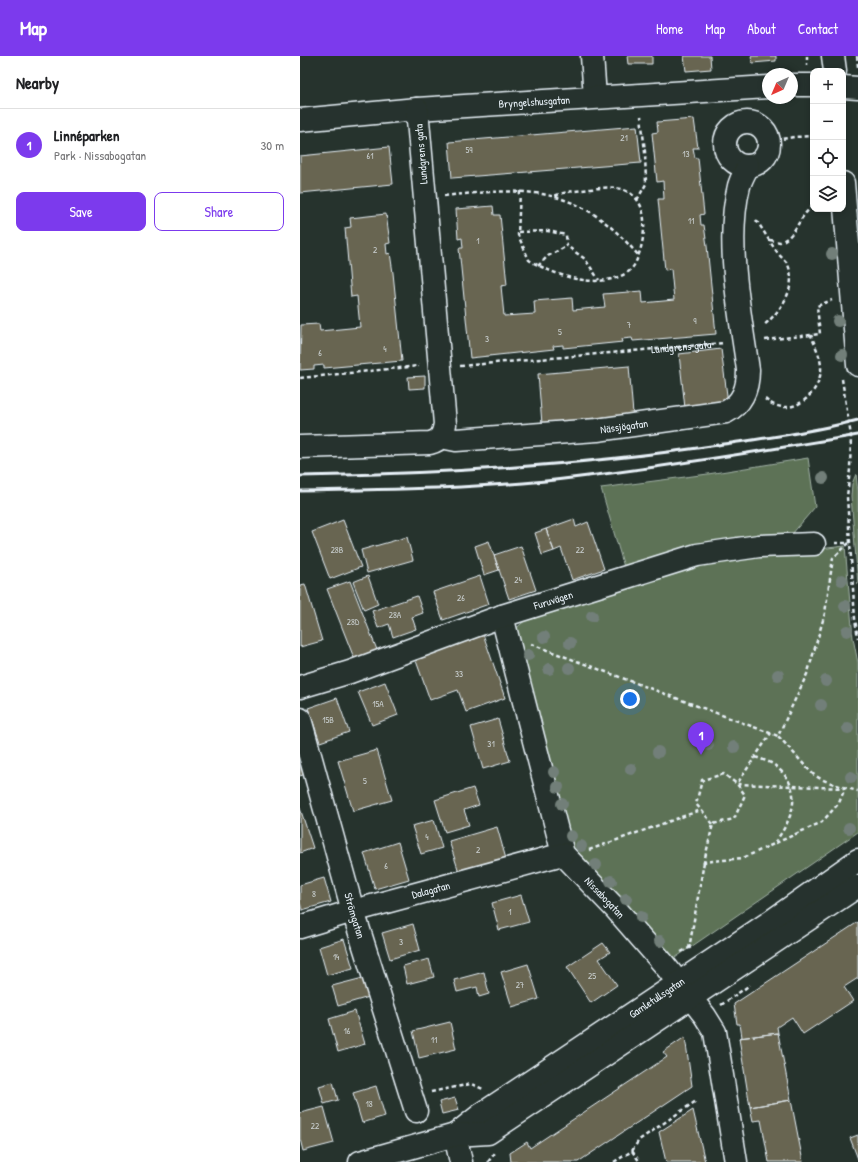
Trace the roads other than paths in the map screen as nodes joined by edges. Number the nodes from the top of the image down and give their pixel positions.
1 (592, 56) edge
2 (834, 56) edge
3 (835, 68) edge
4 (798, 85) edge
5 (810, 85) edge
6 (762, 87) edge
7 (846, 87) edge
8 (858, 88) edge
9 (595, 96) junction
10 (417, 109) junction
11 (300, 120) edge
12 (748, 166) junction
13 (844, 212) edge
14 (850, 371) edge
15 (441, 437) junction
16 (300, 447) edge
17 (814, 544) road end
18 (504, 625) junction
19 (300, 687) edge
20 (300, 719) edge
21 (567, 858) junction
22 (858, 860) edge
23 (858, 886) edge
24 (353, 911) junction
25 (300, 927) edge
26 (685, 990) junction
27 (416, 1111) dead end
28 (455, 1135) junction
29 (360, 1162) edge
30 (461, 1162) edge
31 (736, 1162) edge

1 - 9 street
2 - 3 street
4 - 5 street
6 - 9 street, Bryngelshusgatan
7 - 8 street
9 - 10 street, Bryngelshusgatan
10 - 11 street, Bryngelshusgatan
10 - 15 street, Lundgrens gata
12 - 12 street
12 - 15 street, Nässjögatan
13 - 14 street
15 - 16 street
17 - 18 street, Furuvägen
18 - 19 street, Furuvägen
18 - 21 street, Nissabogatan
20 - 24 street, Strömgatan
21 - 24 street, Dalagatan
21 - 26 street, Nissabogatan
22 - 26 street, Gamletullsgatan
23 - 26 street, Gamletullsgatan
24 - 25 street, Dalagatan
24 - 27 street, Strömgatan
26 - 28 street, Gamletullsgatan
26 - 31 street, Nissabogatan
28 - 29 street, Gamletullsgatan
28 - 30 street

